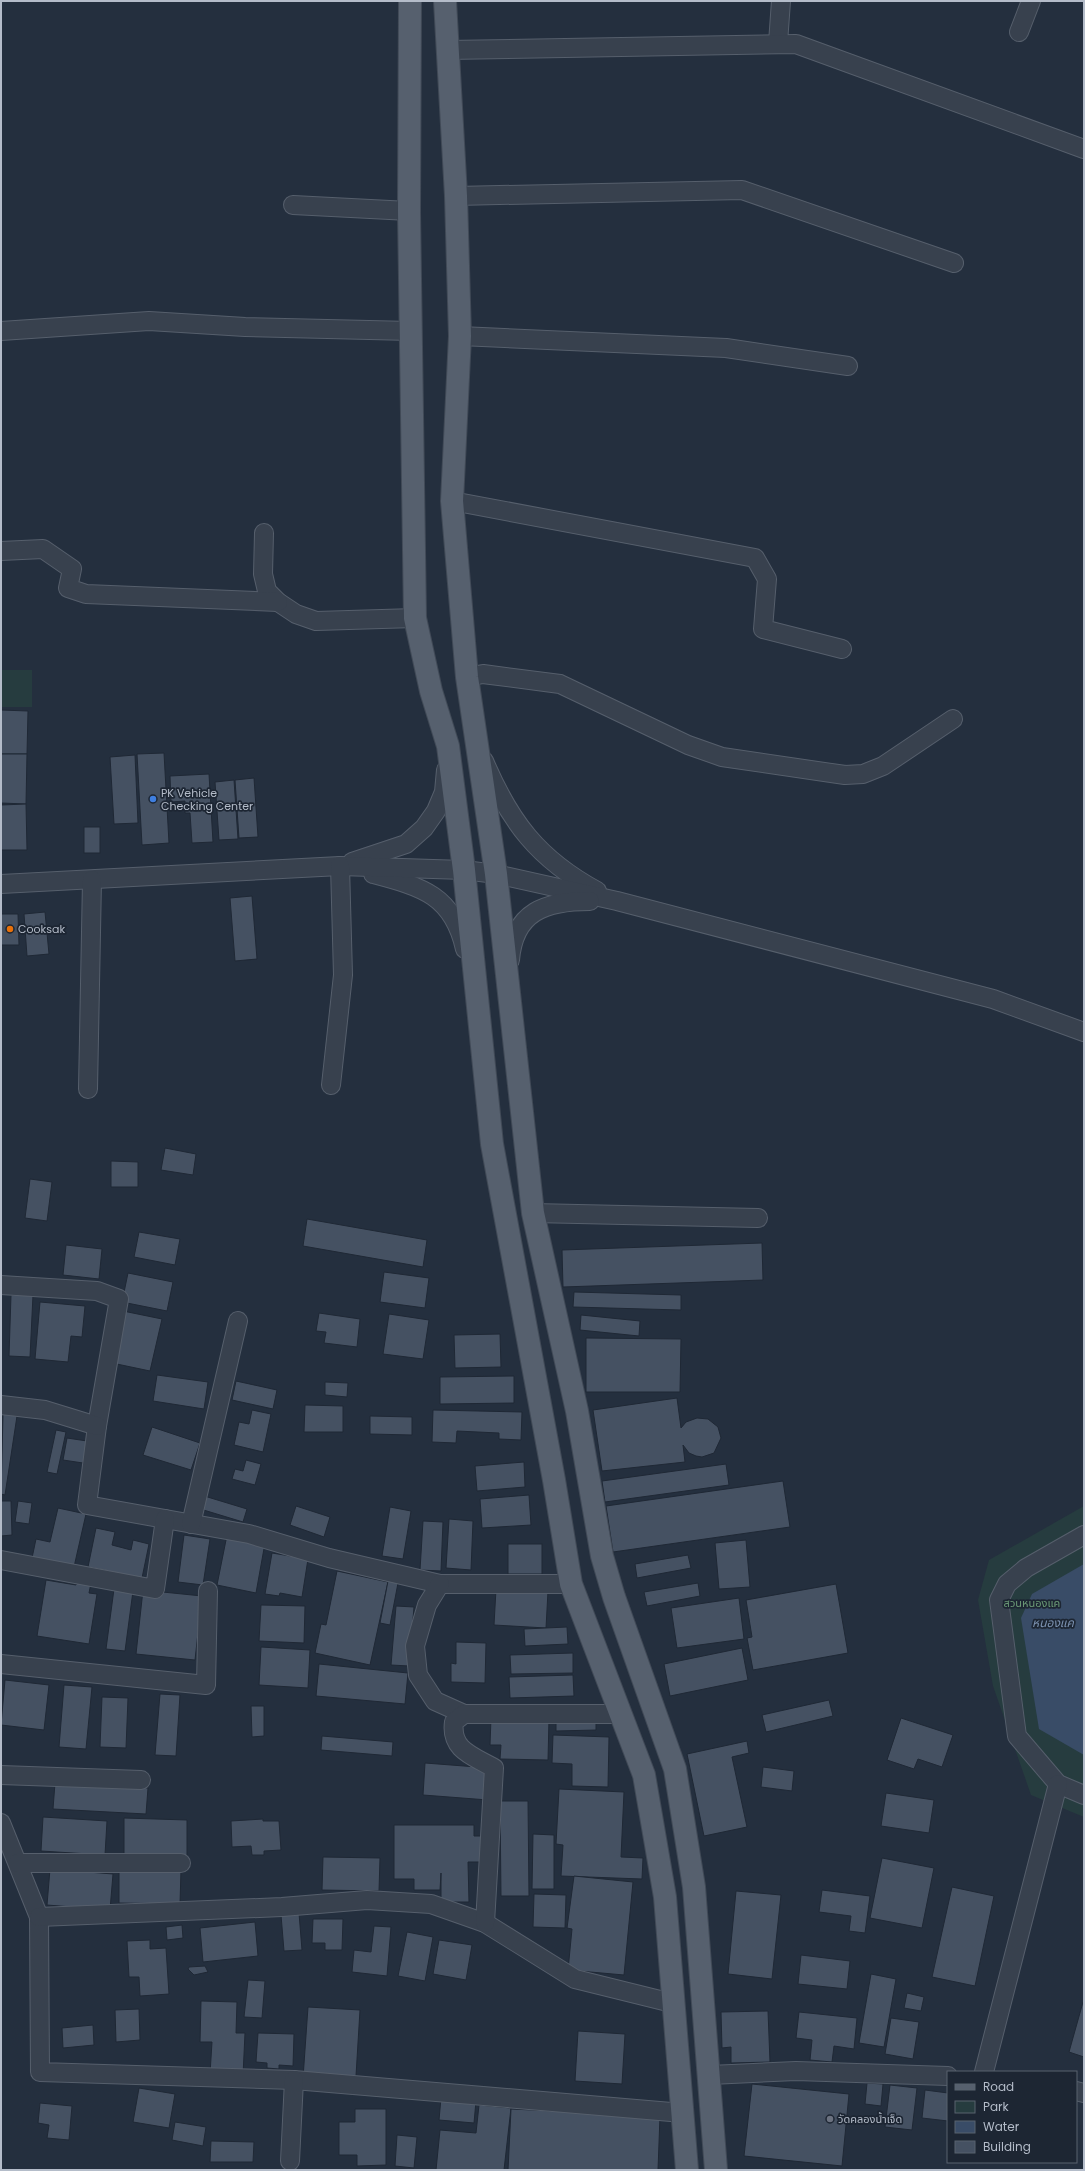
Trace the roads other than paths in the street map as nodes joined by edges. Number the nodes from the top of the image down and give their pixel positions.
1 (410, 1) edge
2 (445, 1) edge
3 (781, 1) edge
4 (1031, 1) edge
5 (1019, 32) dead end
6 (778, 43) junction
7 (447, 50) junction
8 (1084, 149) edge
9 (456, 196) junction
10 (293, 204) dead end
11 (409, 211) junction
12 (954, 263) dead end
13 (1, 331) edge
14 (411, 331) junction
15 (460, 336) junction
16 (848, 366) dead end
17 (452, 501) junction
18 (264, 533) dead end
19 (1, 551) edge
20 (278, 602) junction
21 (416, 618) junction
22 (842, 650) dead end
23 (467, 677) junction
24 (953, 719) dead end
25 (476, 742) junction
26 (448, 746) junction
27 (340, 866) junction
28 (464, 870) junction
29 (496, 874) junction
30 (92, 880) junction
31 (1, 884) edge
32 (617, 901) junction
33 (508, 984) junction
34 (478, 1009) junction
35 (1084, 1032) edge
36 (331, 1085) dead end
37 (88, 1089) dead end
38 (533, 1213) junction
39 (758, 1218) dead end
40 (1, 1285) edge
41 (238, 1320) dead end
42 (1, 1405) edge
43 (97, 1426) junction
44 (165, 1519) junction
45 (191, 1524) junction
46 (1084, 1535) edge
47 (1, 1560) edge
48 (440, 1584) junction
49 (571, 1584) junction
50 (208, 1591) dead end
51 (1, 1664) edge
52 (464, 1714) junction
53 (622, 1714) junction
54 (1, 1776) edge
55 (141, 1780) dead end
56 (1058, 1784) junction
57 (1084, 1796) edge
58 (1, 1822) edge
59 (10, 1857) edge
60 (182, 1862) dead end
61 (39, 1917) junction
62 (485, 1923) junction
63 (672, 2003) junction
64 (984, 2071) edge
65 (710, 2075) junction
66 (947, 2076) edge
67 (294, 2080) junction
68 (683, 2113) junction
69 (290, 2161) dead end
70 (686, 2170) edge
71 (716, 2170) edge

1 - 11 main road
2 - 7 main road
3 - 6 street
4 - 5 street
6 - 7 street
6 - 8 street
7 - 9 main road
9 - 12 street
9 - 15 main road
10 - 11 street
11 - 14 main road
13 - 14 street
14 - 21 main road
15 - 16 street
15 - 17 main road
17 - 22 street
17 - 23 main road
18 - 20 street
19 - 20 street
20 - 21 street
21 - 26 main road
23 - 24 street
23 - 25 main road
25 - 29 main road
25 - 32 street
26 - 27 street
26 - 28 main road
27 - 28 street
27 - 30 street
27 - 34 street
27 - 36 street
28 - 29 street
28 - 34 main road
29 - 32 street
29 - 33 main road
30 - 31 street
30 - 37 street
32 - 33 street
32 - 35 street
33 - 38 main road
34 - 49 main road
38 - 39 street
38 - 65 main road
40 - 43 street
41 - 45 street
42 - 43 street
43 - 44 street
44 - 45 street
44 - 47 street
45 - 48 street
46 - 56 street
48 - 49 street
48 - 52 street
49 - 53 main road
50 - 51 street
52 - 53 street
52 - 62 street
53 - 63 main road
54 - 55 street
56 - 57 street
56 - 64 street
58 - 59 street
59 - 60 street
59 - 61 street
61 - 62 street
61 - 67 street
62 - 63 street
63 - 68 main road
65 - 66 street
65 - 71 main road
67 - 68 street
67 - 69 street
68 - 70 main road

